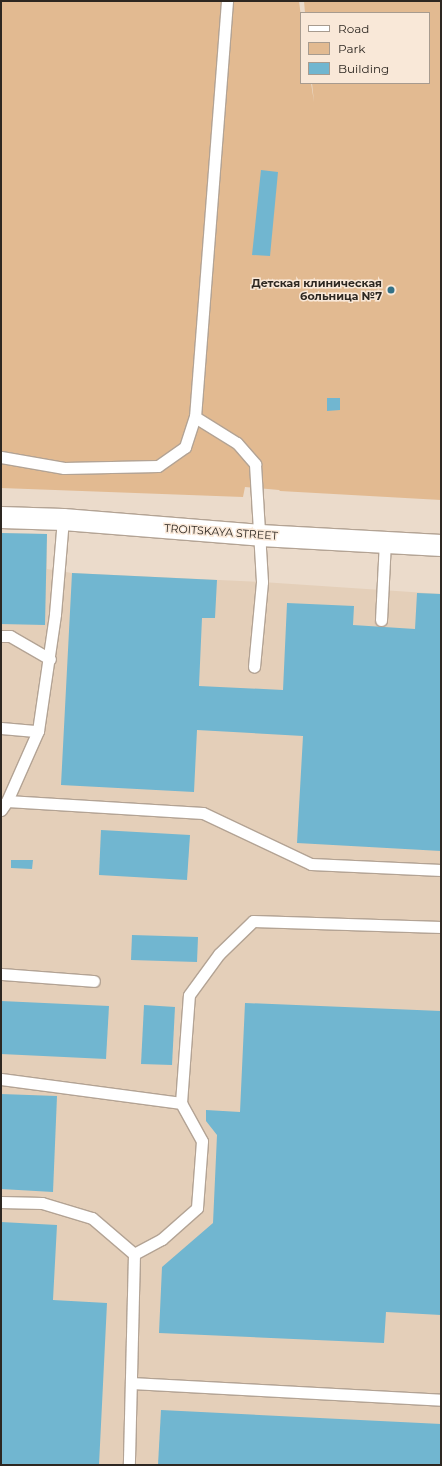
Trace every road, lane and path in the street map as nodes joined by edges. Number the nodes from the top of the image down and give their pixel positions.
1 (228, 1) edge
2 (195, 417) junction
3 (1, 457) edge
4 (1, 517) edge
5 (63, 519) junction
6 (260, 536) junction
7 (385, 542) junction
8 (441, 545) edge
9 (381, 620) dead end
10 (1, 636) edge
11 (50, 659) junction
12 (254, 667) dead end
13 (1, 728) edge
14 (38, 732) junction
15 (4, 806) edge
16 (441, 870) edge
17 (441, 926) edge
18 (1, 974) edge
19 (94, 981) dead end
20 (1, 1079) edge
21 (181, 1103) junction
22 (1, 1202) edge
23 (134, 1254) junction
24 (132, 1384) junction
25 (441, 1400) edge
26 (129, 1465) edge

1 - 2 lane
2 - 3 lane
2 - 6 lane
4 - 5 street, TROITSKAYA STREET
5 - 6 street, TROITSKAYA STREET
5 - 11 lane
6 - 7 street, TROITSKAYA STREET
6 - 12 lane
7 - 8 street, TROITSKAYA STREET
7 - 9 lane
10 - 11 lane
11 - 14 lane
13 - 14 lane
14 - 15 lane
15 - 16 lane
17 - 21 lane
18 - 19 lane
20 - 21 lane
21 - 23 lane
22 - 23 lane
23 - 24 lane
24 - 25 lane
24 - 26 lane

